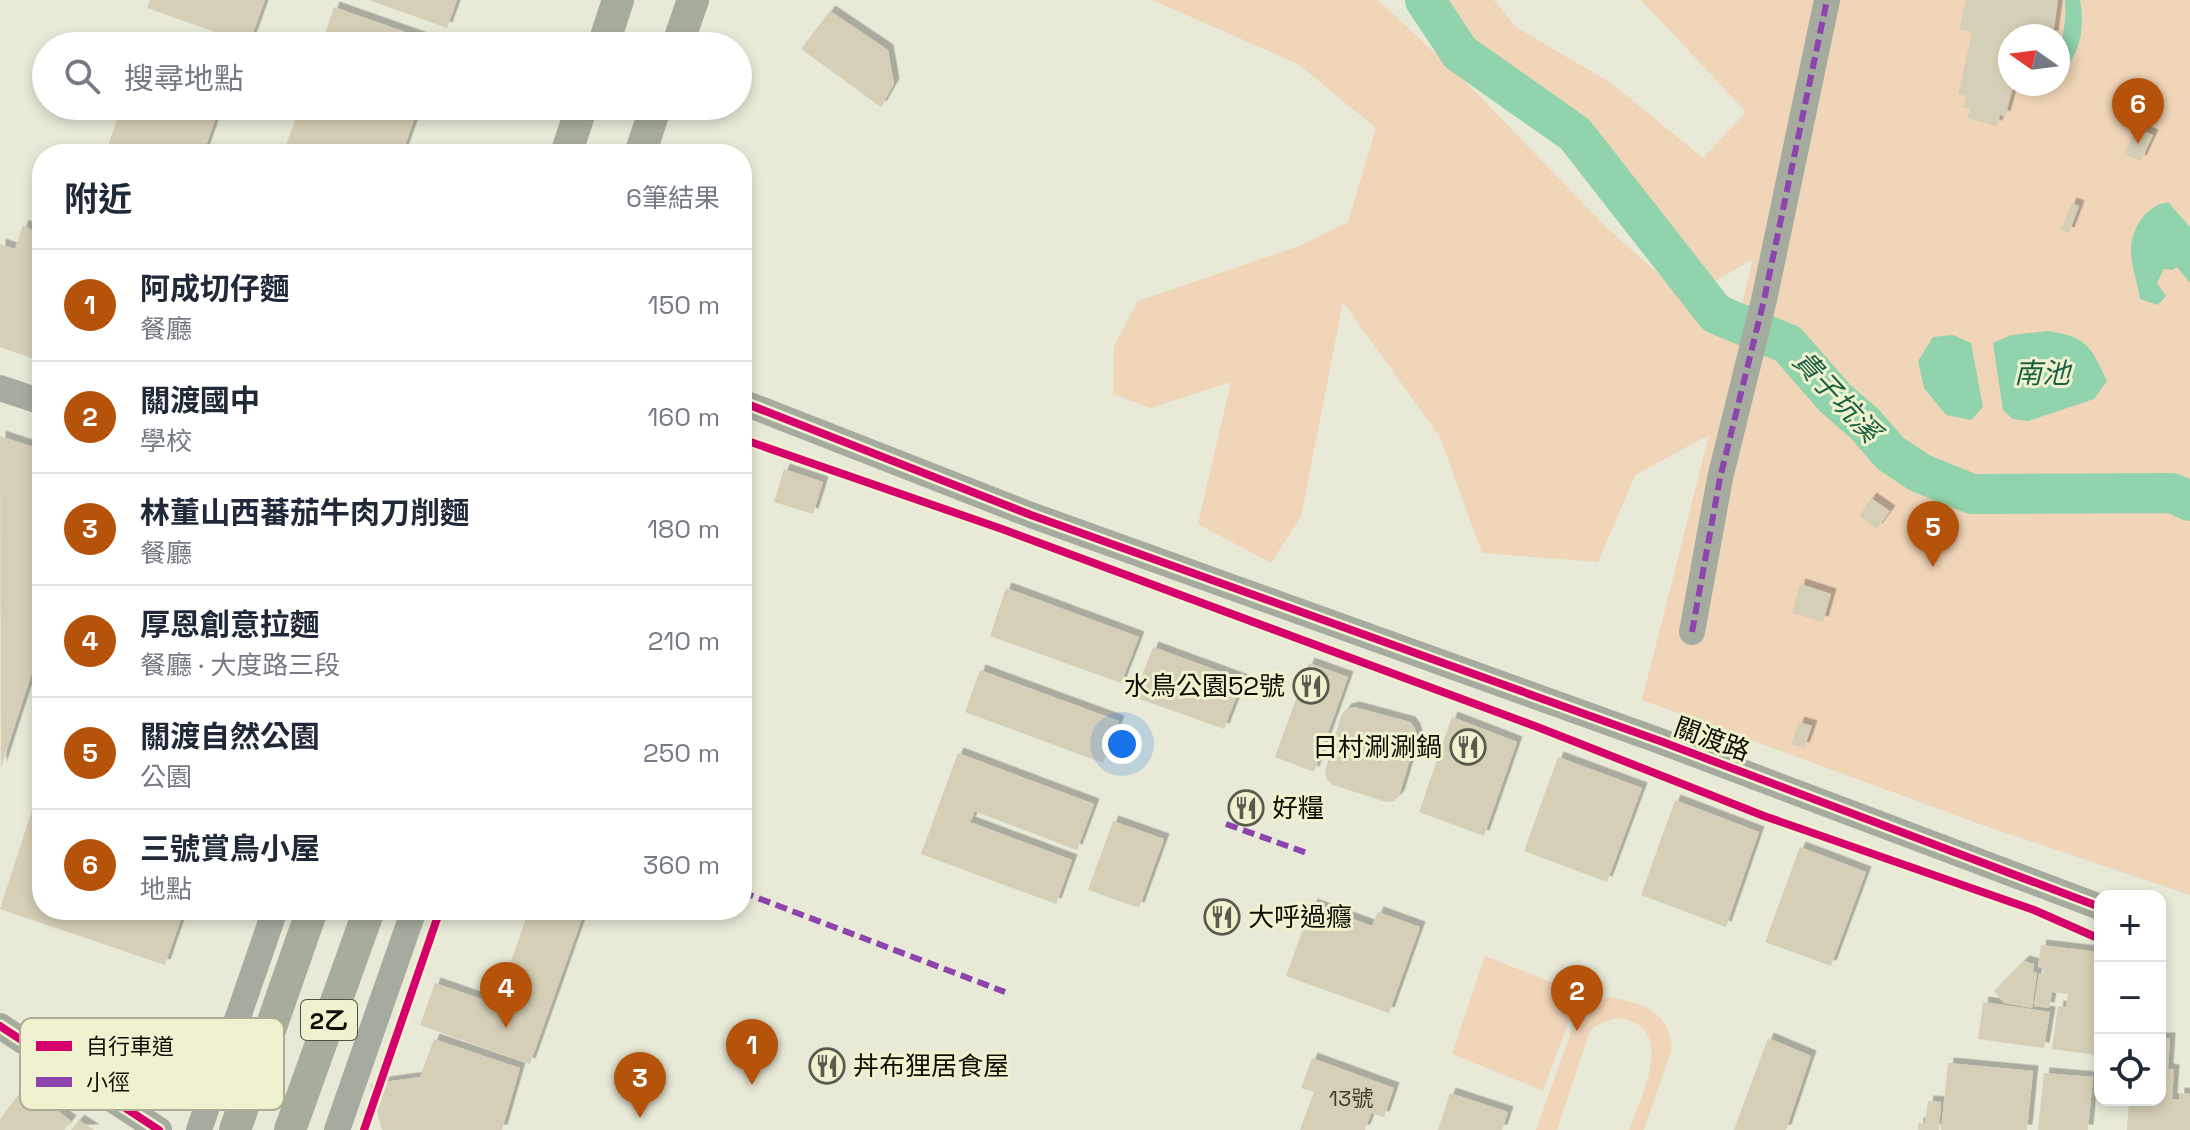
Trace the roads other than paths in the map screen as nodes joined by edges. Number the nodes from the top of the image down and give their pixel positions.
1 (618, 0) edge
2 (693, 0) edge
3 (1827, 0) edge
4 (608, 32) edge
5 (682, 32) edge
6 (577, 120) edge
7 (651, 120) edge
8 (569, 144) edge
9 (643, 144) edge
10 (0, 388) edge
11 (32, 399) edge
12 (752, 406) edge
13 (1692, 632) dead end
14 (2094, 905) edge
15 (272, 920) edge
16 (308, 920) edge
17 (365, 920) edge
18 (410, 920) edge
19 (238, 1018) edge
20 (274, 1018) edge
21 (0, 1026) edge
22 (20, 1039) edge
23 (128, 1110) edge
24 (206, 1110) edge
25 (242, 1110) edge
26 (159, 1130) edge
27 (199, 1130) edge
28 (235, 1130) edge
29 (290, 1130) edge
30 (337, 1130) edge

1 - 4 main road
2 - 5 main road
3 - 13 street
6 - 8 main road
7 - 9 main road
10 - 11 street
12 - 14 street, 關渡路
15 - 19 street
16 - 20 main road, 2乙
17 - 29 main road, 2乙
18 - 30 street
21 - 22 street
23 - 26 street
24 - 27 street
25 - 28 main road, 2乙

